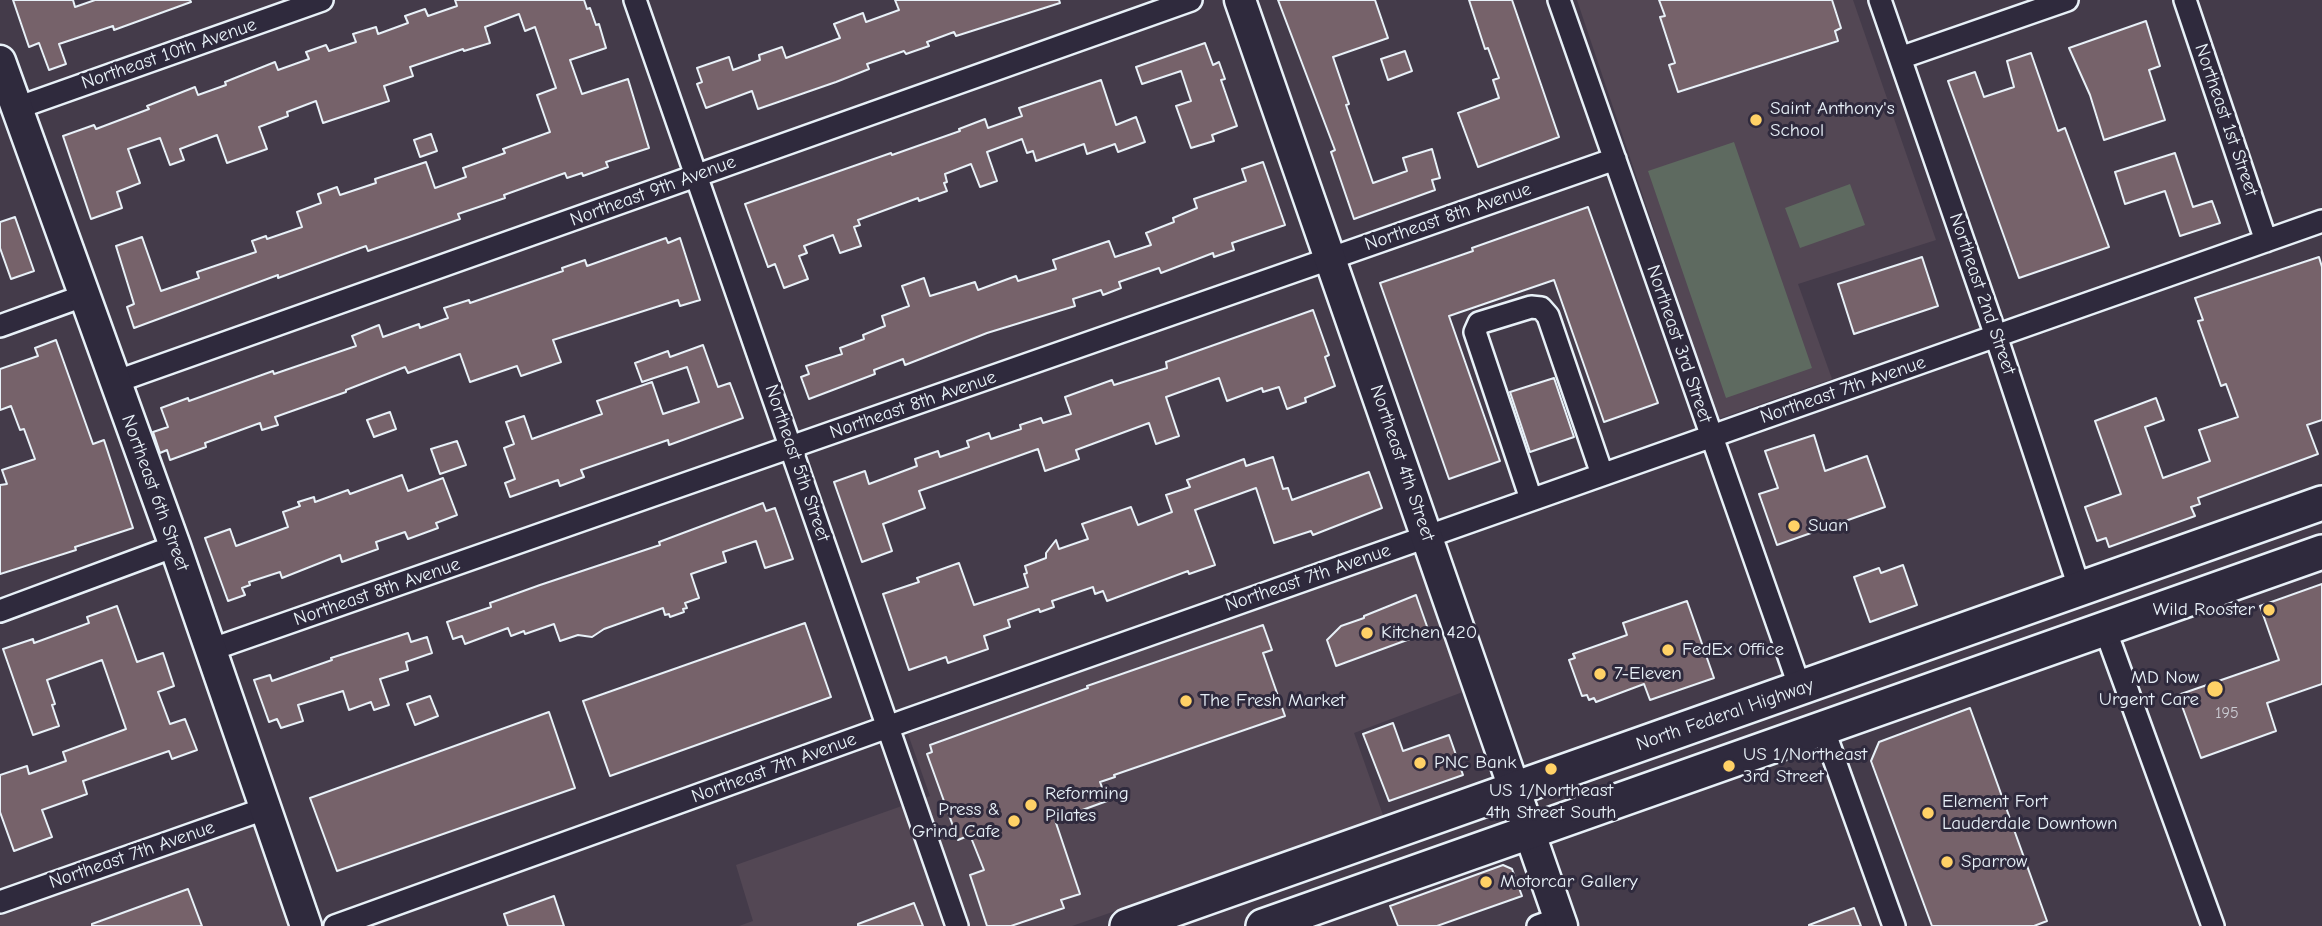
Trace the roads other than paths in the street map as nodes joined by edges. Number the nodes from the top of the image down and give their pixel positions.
1 (322, 0) edge
2 (635, 0) edge
3 (1192, 0) edge
4 (1240, 0) edge
5 (1559, 0) edge
6 (1880, 0) edge
7 (2067, 0) edge
8 (2185, 0) edge
9 (1900, 58) junction
10 (0, 61) edge
11 (17, 108) junction
12 (1615, 159) junction
13 (695, 176) junction
14 (2322, 221) edge
15 (2266, 241) junction
16 (1331, 257) junction
17 (83, 296) junction
18 (0, 326) edge
19 (1996, 336) junction
20 (115, 382) junction
21 (1711, 436) junction
22 (792, 447) junction
23 (1602, 474) junction
24 (1531, 499) junction
25 (2322, 503) edge
26 (1428, 536) junction
27 (175, 547) junction
28 (2322, 552) edge
29 (2080, 590) junction
30 (0, 611) edge
31 (2105, 629) junction
32 (210, 650) junction
33 (1875, 662) junction
34 (1800, 688) junction
35 (887, 727) junction
36 (1823, 728) junction
37 (1516, 789) junction
38 (264, 809) junction
39 (1530, 832) junction
40 (0, 902) edge
41 (1553, 923) edge
42 (306, 926) edge
43 (335, 926) edge
44 (957, 926) edge
45 (1127, 926) edge
46 (1263, 926) edge
47 (1894, 926) edge
48 (2213, 926) edge

1 - 11 street, Northeast 10th Avenue
2 - 13 street, Northeast 5th Street
3 - 13 street, Northeast 9th Avenue
4 - 16 street, Northeast 4th Street
5 - 12 street, Northeast 3rd Street
6 - 9 street, Northeast 2nd Street
7 - 9 street
8 - 15 street, Northeast 1st Street
9 - 19 street, Northeast 2nd Street
10 - 11 street, Northeast 6th Street
11 - 17 street, Northeast 6th Street
12 - 16 street, Northeast 8th Avenue
12 - 21 street, Northeast 3rd Street
13 - 20 street, Northeast 9th Avenue
13 - 22 street, Northeast 5th Street
14 - 15 street, Northeast 7th Avenue
15 - 19 street, Northeast 7th Avenue
16 - 22 street, Northeast 8th Avenue
16 - 26 street, Northeast 4th Street
17 - 18 street
17 - 20 street, Northeast 6th Street
19 - 21 street, Northeast 7th Avenue
19 - 29 street, Northeast 2nd Street
20 - 27 street, Northeast 6th Street
21 - 23 street, Northeast 7th Avenue
21 - 34 street, Northeast 3rd Street
22 - 32 street, Northeast 8th Avenue
22 - 35 street, Northeast 5th Street
23 - 24 street, Northeast 7th Avenue
23 - 24 street
24 - 26 street, Northeast 7th Avenue
25 - 29 main road, North Federal Highway
26 - 35 street, Northeast 7th Avenue
26 - 37 street, Northeast 4th Street
27 - 30 street
27 - 32 street, Northeast 6th Street
28 - 31 main road
29 - 33 main road, North Federal Highway
31 - 36 main road
31 - 48 street
32 - 38 street, Northeast 6th Street
33 - 34 main road, North Federal Highway
33 - 36 main road
34 - 37 main road, North Federal Highway
35 - 43 street, Northeast 7th Avenue
35 - 44 street, Northeast 5th Street
36 - 39 main road
36 - 47 street
37 - 39 street, Northeast 4th Street
37 - 45 main road, North Federal Highway
38 - 40 street, Northeast 7th Avenue
38 - 42 street, Northeast 6th Street
39 - 41 street, Northeast 4th Street
39 - 46 main road

